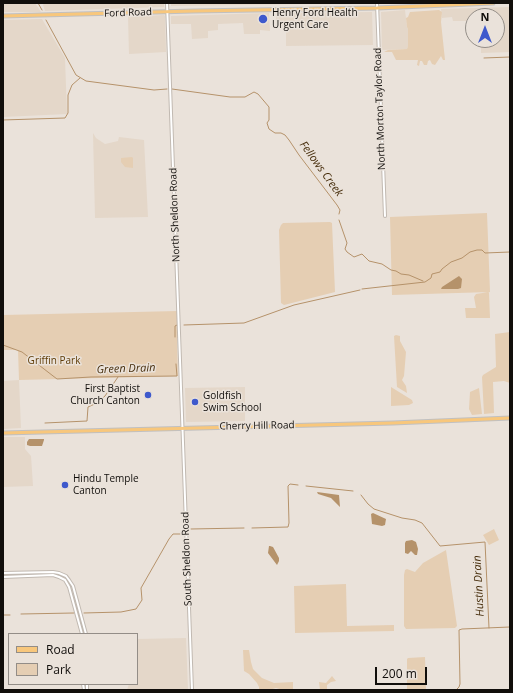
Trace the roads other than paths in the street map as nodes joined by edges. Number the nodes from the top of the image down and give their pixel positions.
1 (167, 3) edge
2 (377, 3) edge
3 (493, 3) edge
4 (377, 8) junction
5 (168, 12) junction
6 (3, 16) edge
7 (385, 216) dead end
8 (510, 418) edge
9 (183, 427) junction
10 (3, 433) edge
11 (51, 572) junction
12 (3, 573) edge
13 (23, 573) junction
14 (23, 576) junction
15 (52, 576) junction
16 (3, 577) edge
17 (82, 633) edge
18 (86, 633) edge
19 (192, 690) edge

1 - 5 street, North Sheldon Road
2 - 4 street, North Morton Taylor Road
3 - 4 main road, Ford Road
4 - 5 main road, Ford Road
4 - 7 street, North Morton Taylor Road
5 - 6 main road, Ford Road
5 - 9 street, North Sheldon Road
8 - 9 main road, Cherry Hill Road
9 - 10 main road, Cherry Hill Road
9 - 19 street, South Sheldon Road
11 - 13 street
11 - 15 street
11 - 18 street
12 - 13 street
13 - 14 street
14 - 15 street
14 - 16 street
15 - 17 street

